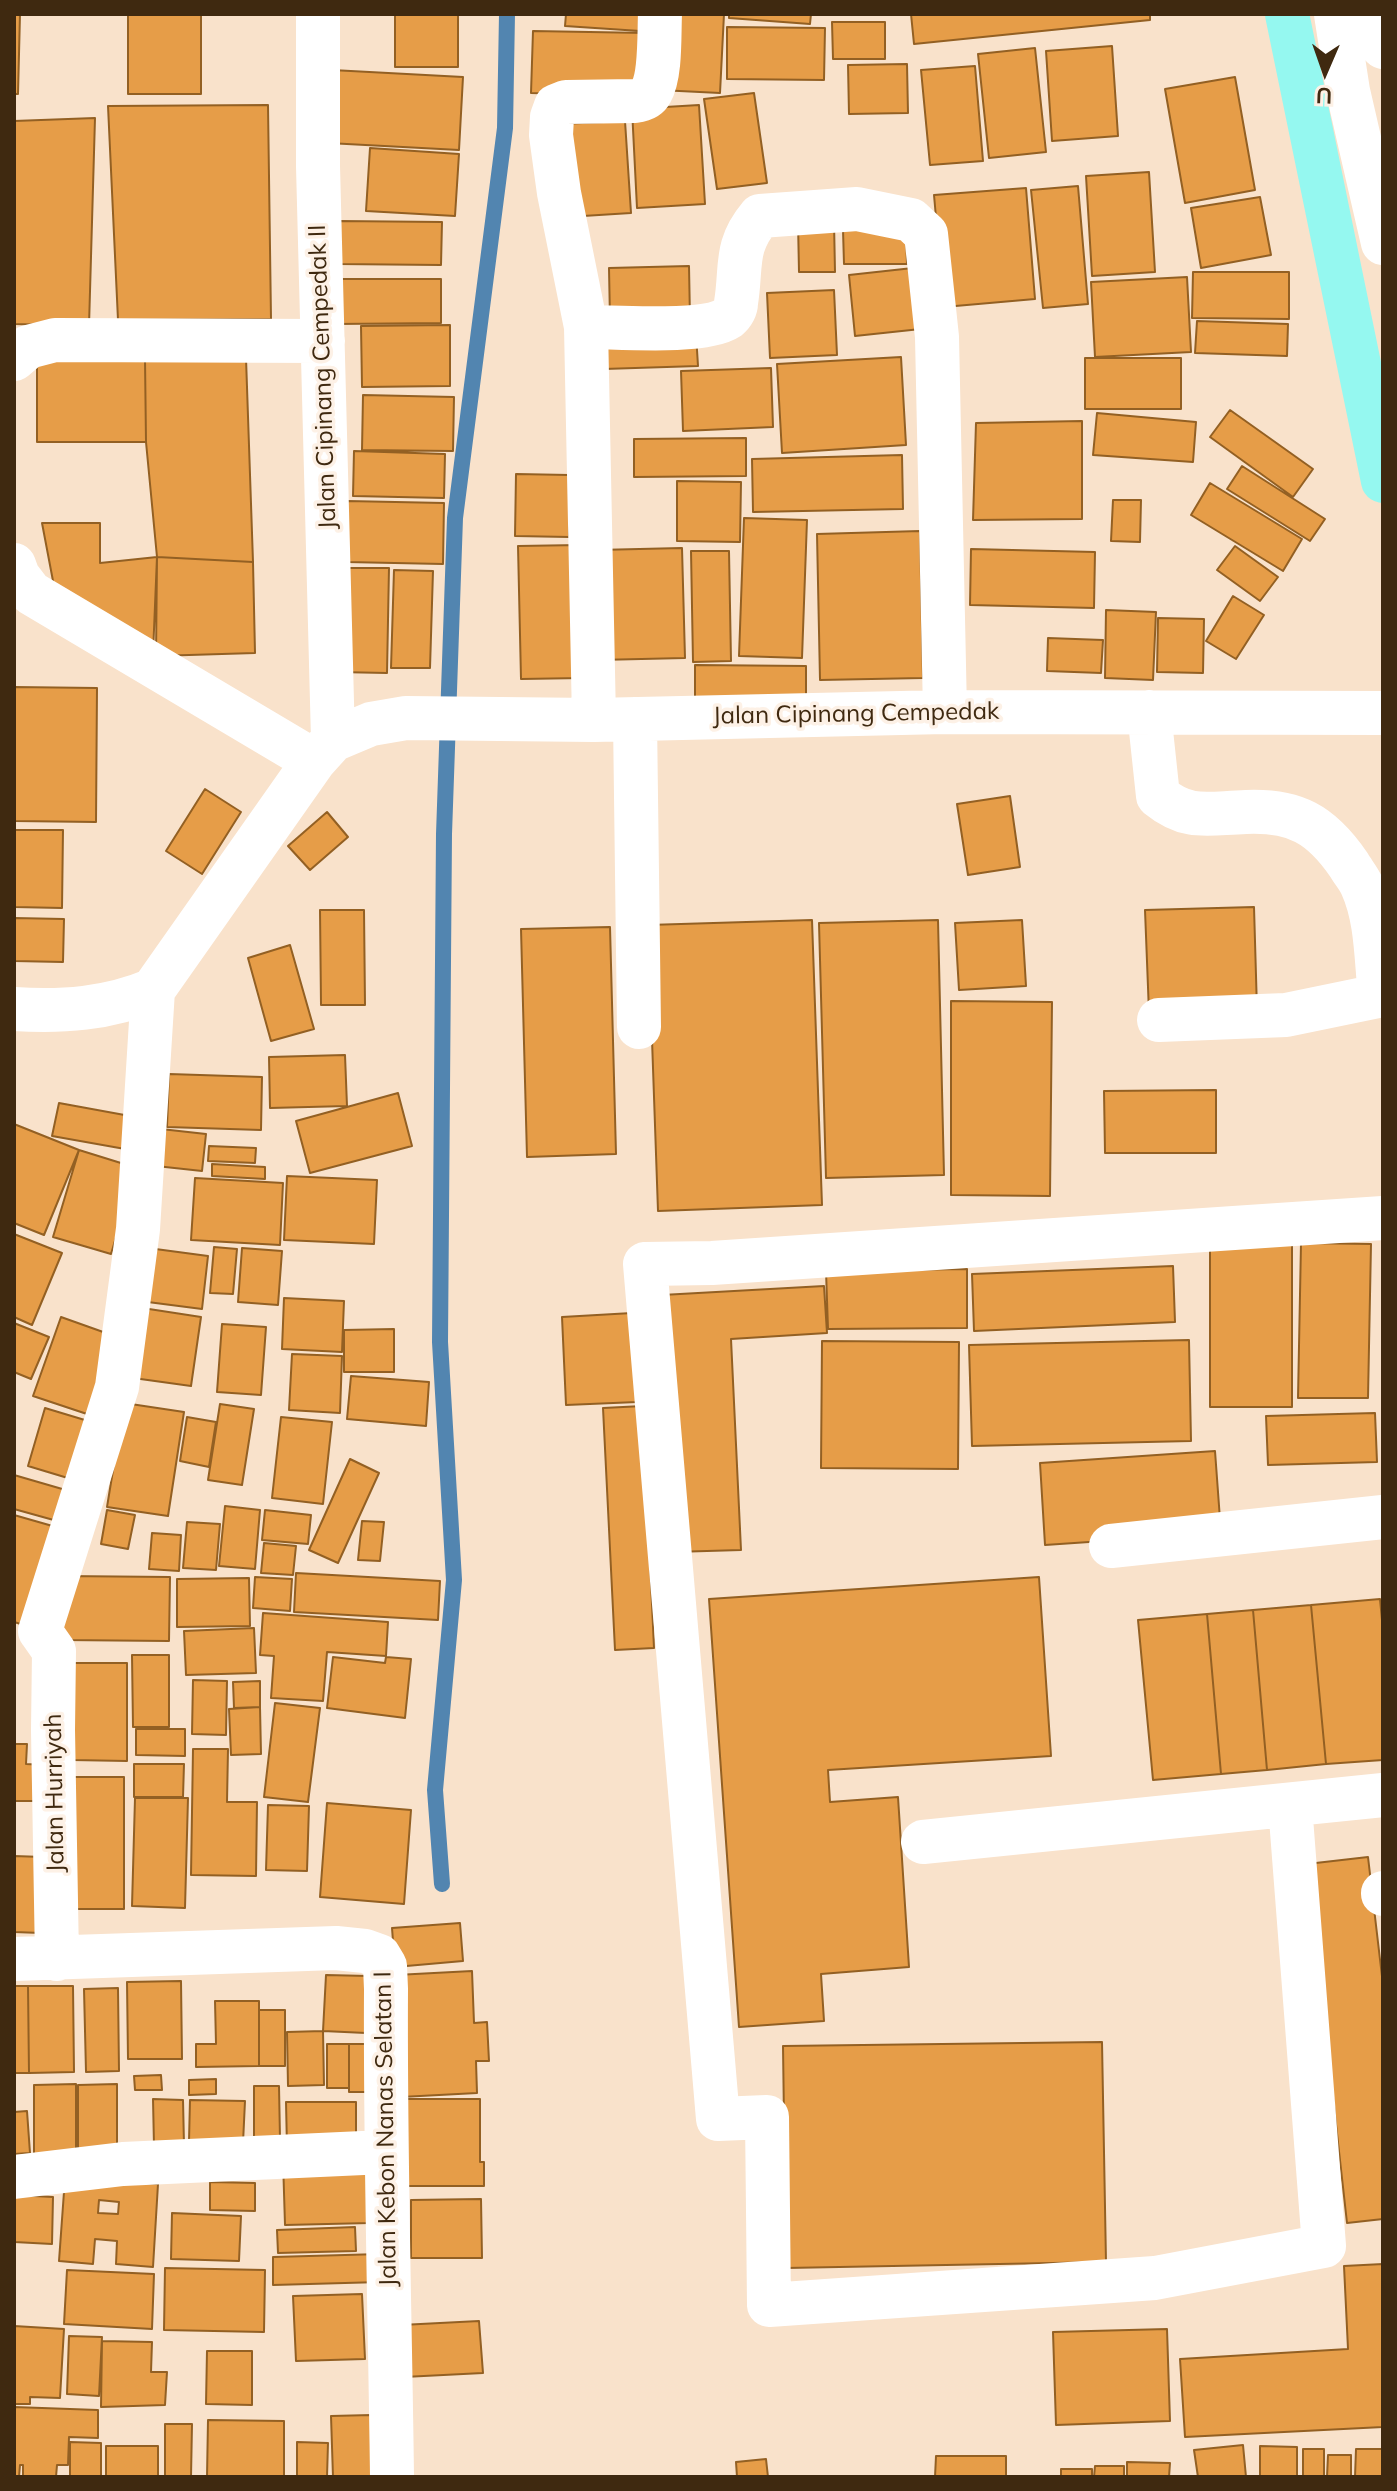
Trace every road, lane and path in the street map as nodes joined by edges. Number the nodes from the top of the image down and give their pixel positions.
1 (318, 14) edge
2 (660, 14) edge
3 (1287, 14) edge
4 (1336, 14) edge
5 (1377, 14) edge
6 (1383, 47) edge
7 (1383, 243) edge
8 (586, 327) junction
9 (323, 341) junction
10 (14, 359) edge
11 (1383, 481) edge
12 (14, 565) edge
13 (945, 712) junction
14 (1149, 712) junction
15 (1383, 713) edge
16 (614, 720) junction
17 (324, 750) junction
18 (153, 990) junction
19 (1382, 995) edge
20 (14, 1009) edge
21 (1159, 1020) dead end
22 (639, 1027) dead end
23 (1383, 1218) edge
24 (1383, 1517) edge
25 (1111, 1546) dead end
26 (27, 1628) edge
27 (1383, 1795) edge
28 (1290, 1805) junction
29 (923, 1842) dead end
30 (14, 1959) edge
31 (57, 1959) junction
32 (385, 2152) junction
33 (14, 2177) edge
34 (392, 2477) edge

1 - 9 street, Jalan Cipinang Cempedak II
2 - 8 street
3 - 11 main road
4 - 7 street
5 - 6 street
8 - 13 street
8 - 16 street
9 - 10 street
9 - 17 street, Jalan Cipinang Cempedak II
12 - 17 street
13 - 14 street, Jalan Cipinang Cempedak
13 - 16 street, Jalan Cipinang Cempedak
14 - 15 street, Jalan Cipinang Cempedak
14 - 19 street
16 - 17 street, Jalan Cipinang Cempedak
16 - 22 street
17 - 18 street
18 - 20 street
18 - 26 street
19 - 21 street
23 - 28 street
24 - 25 street
26 - 31 street, Jalan Hurriyah
27 - 28 street
28 - 29 street
30 - 31 street, Jalan Kebon Nanas Selatan I
31 - 32 street, Jalan Kebon Nanas Selatan I
32 - 33 street
32 - 34 street, Jalan Kebon Nanas Selatan I

